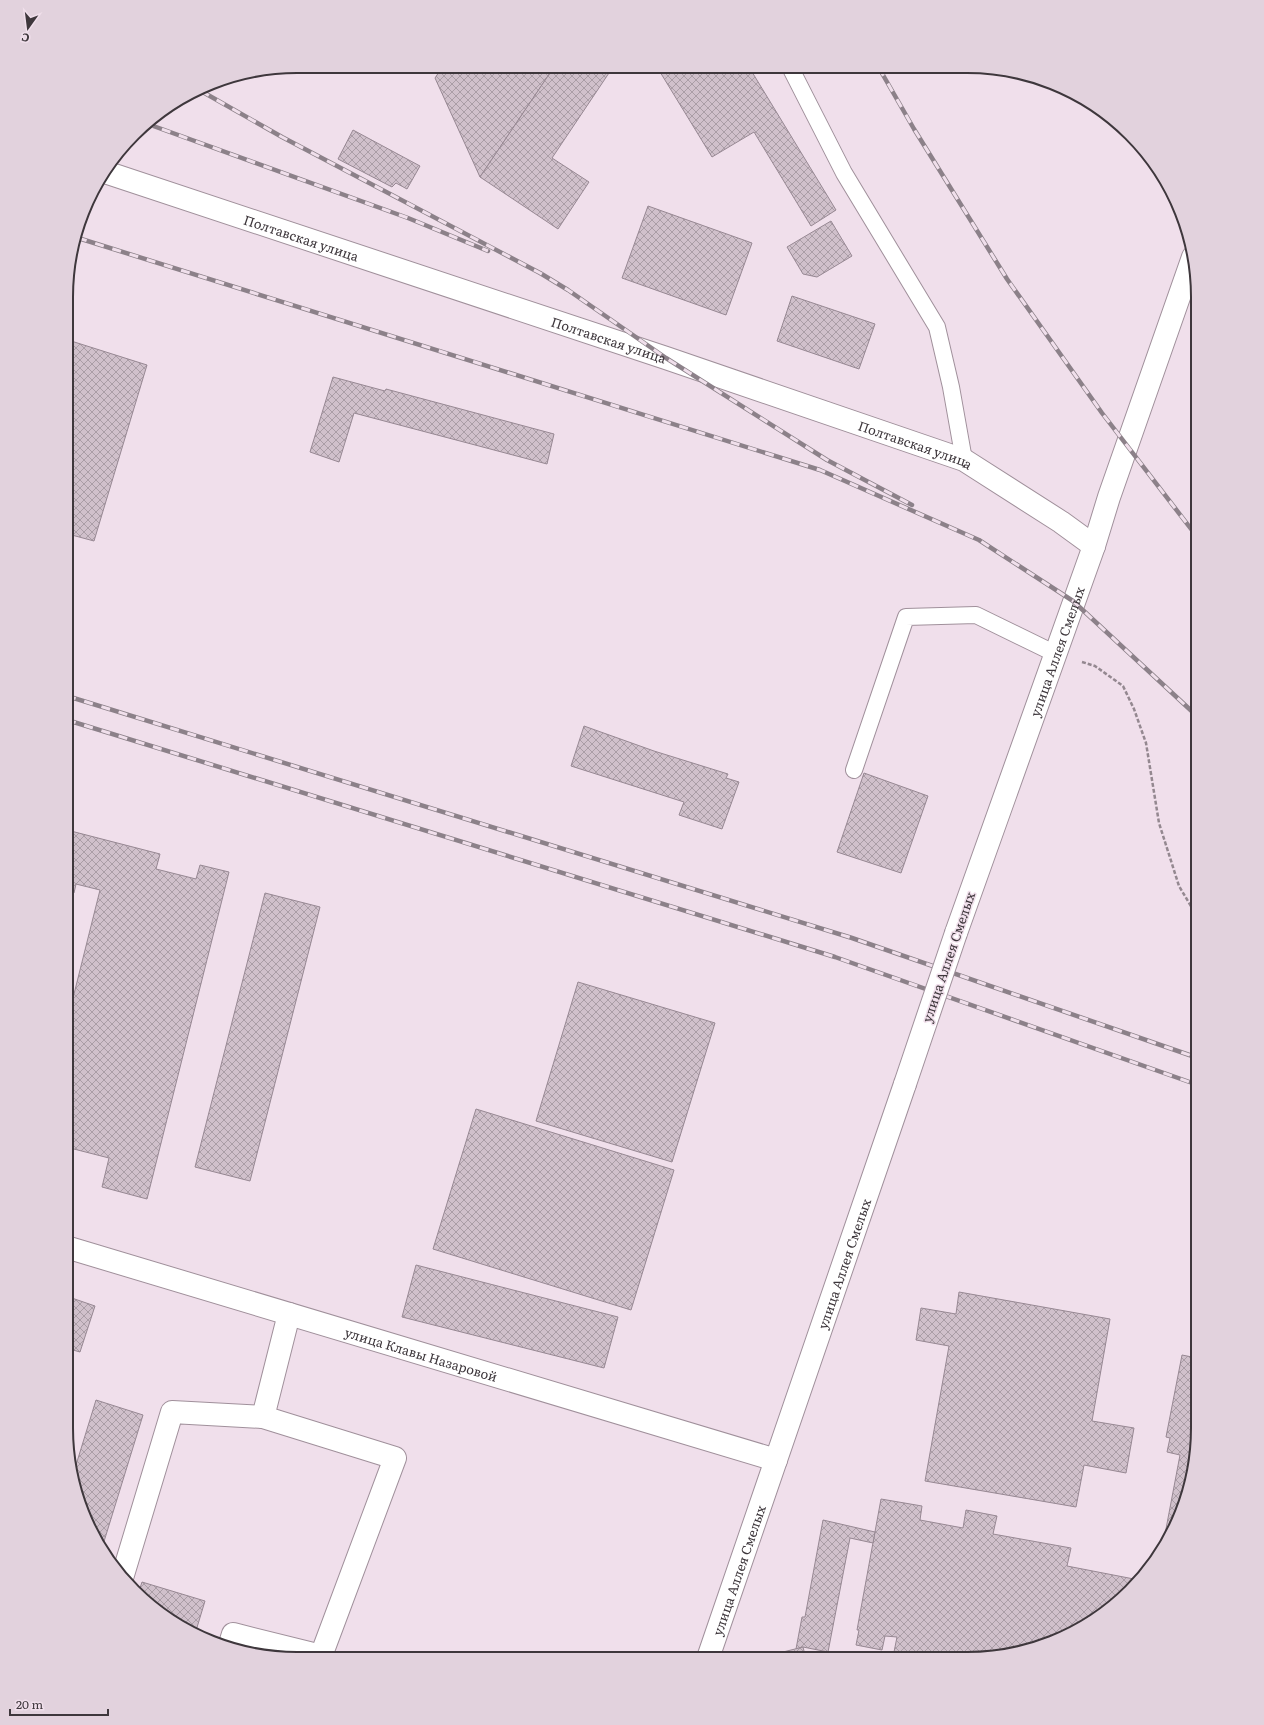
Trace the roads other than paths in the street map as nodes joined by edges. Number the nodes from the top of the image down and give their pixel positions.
1 (793, 73) edge
2 (110, 174) edge
3 (1189, 268) edge
4 (964, 460) junction
5 (1094, 546) junction
6 (1056, 654) junction
7 (854, 770) dead end
8 (73, 1249) edge
9 (290, 1314) junction
10 (263, 1417) junction
11 (776, 1460) junction
12 (124, 1571) edge
13 (231, 1642) edge
14 (306, 1652) edge
15 (323, 1652) edge
16 (710, 1652) edge

1 - 4 lane
2 - 4 street, Полтавская улица
3 - 5 street, улица Аллея Смелых
4 - 5 street, Полтавская улица
5 - 6 street, улица Аллея Смелых
6 - 7 lane
6 - 11 street, улица Аллея Смелых, bridge
8 - 9 street, улица Клавы Назаровой
9 - 10 street
9 - 11 street, улица Клавы Назаровой
10 - 12 street
10 - 15 street
11 - 16 street, улица Аллея Смелых
13 - 14 street

